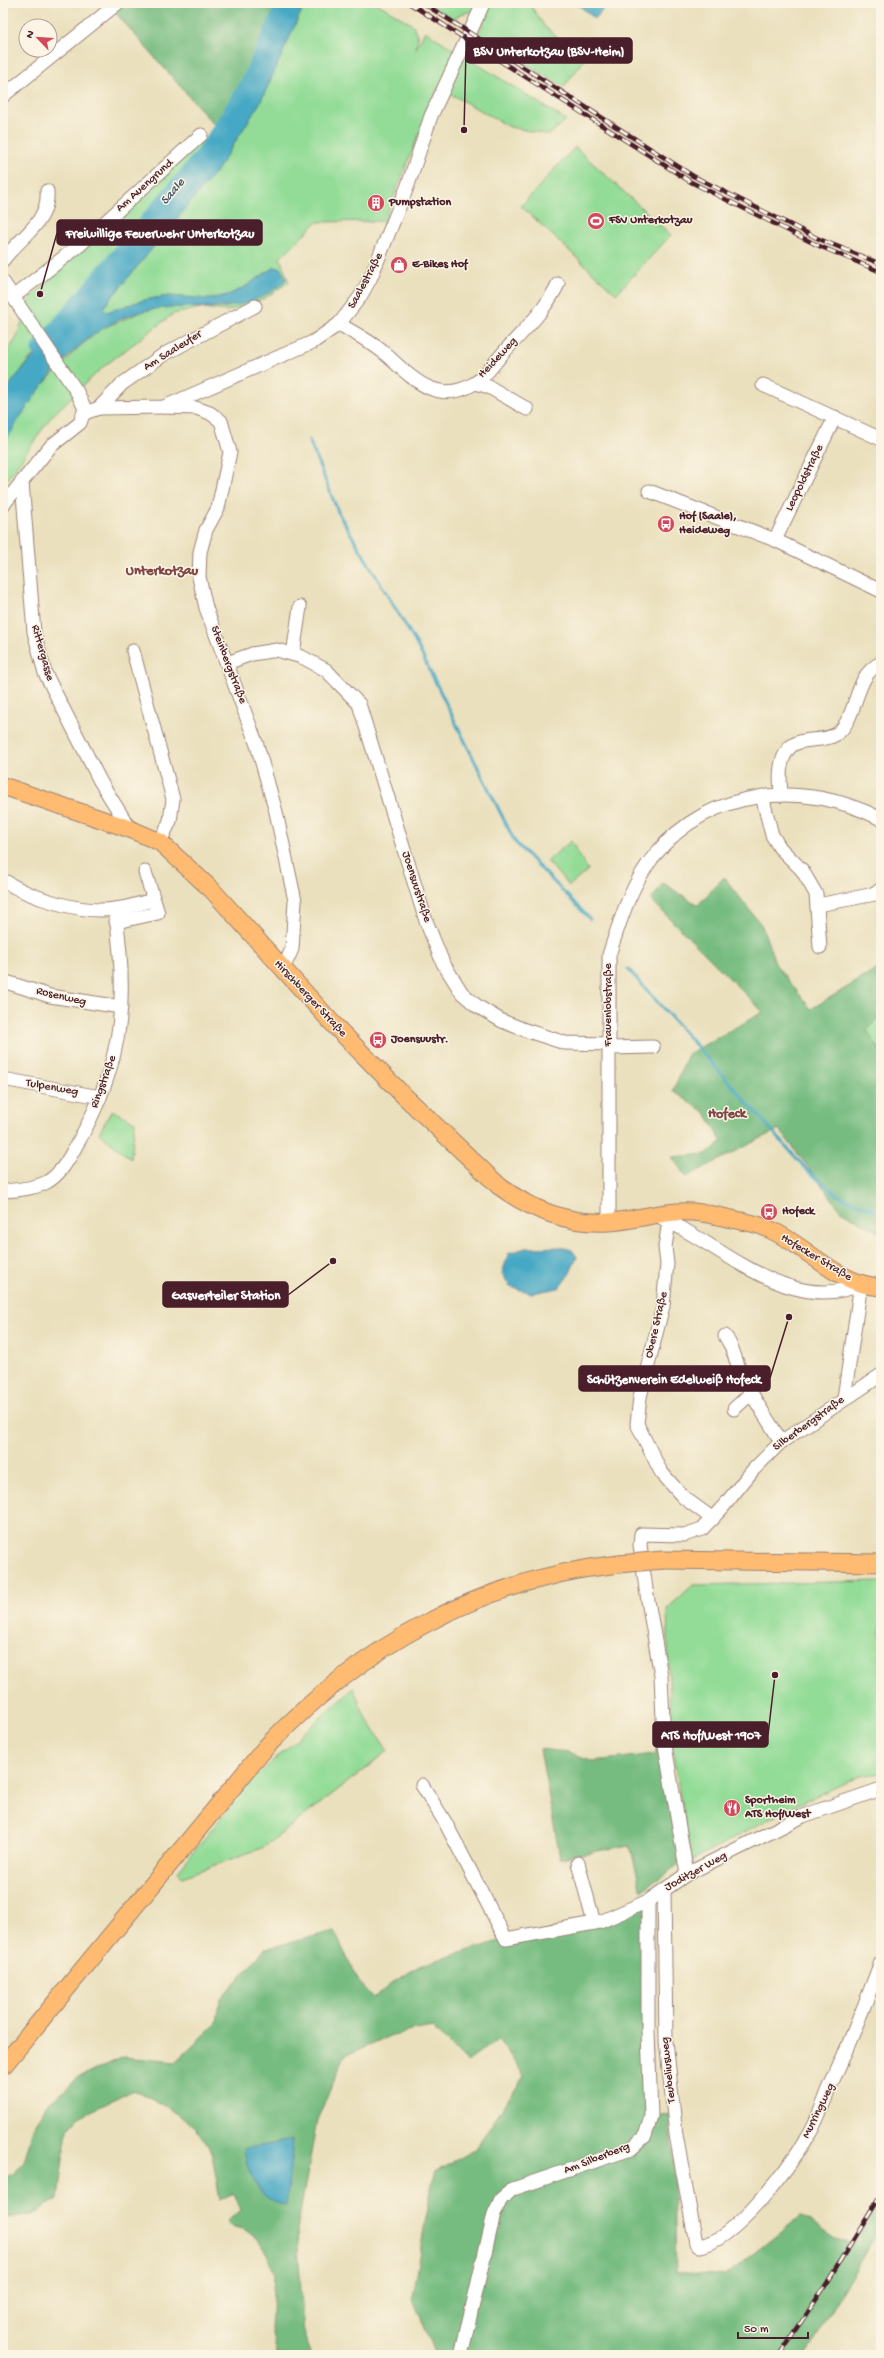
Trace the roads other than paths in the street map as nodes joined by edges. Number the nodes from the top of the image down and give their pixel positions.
1 (118, 3) edge
2 (483, 4) dead end
3 (3, 96) edge
4 (201, 135) dead end
5 (47, 191) dead end
6 (3, 260) edge
7 (3, 282) edge
8 (558, 284) dead end
9 (17, 302) junction
10 (255, 306) dead end
11 (339, 324) junction
12 (476, 383) junction
13 (763, 385) dead end
14 (164, 407) junction
15 (98, 408) junction
16 (527, 409) dead end
17 (84, 413) junction
18 (835, 417) junction
19 (881, 439) edge
20 (22, 482) junction
21 (649, 490) dead end
22 (3, 505) edge
23 (775, 540) junction
24 (881, 591) edge
25 (300, 607) dead end
26 (134, 651) dead end
27 (293, 654) junction
28 (227, 663) junction
29 (881, 663) edge
30 (3, 786) edge
31 (781, 795) junction
32 (762, 796) junction
33 (881, 820) edge
34 (128, 826) junction
35 (160, 842) junction
36 (145, 872) dead end
37 (3, 880) edge
38 (881, 889) edge
39 (818, 905) junction
40 (116, 916) junction
41 (820, 946) dead end
42 (283, 969) junction
43 (3, 981) edge
44 (121, 1007) junction
45 (609, 1046) junction
46 (653, 1047) dead end
47 (3, 1079) edge
48 (100, 1097) junction
49 (3, 1191) edge
50 (653, 1214) junction
51 (669, 1221) junction
52 (609, 1222) junction
53 (861, 1284) junction
54 (881, 1287) edge
55 (726, 1336) dead end
56 (881, 1375) edge
57 (751, 1393) junction
58 (844, 1398) junction
59 (734, 1409) dead end
60 (781, 1442) junction
61 (713, 1519) junction
62 (881, 1562) edge
63 (422, 1785) dead end
64 (881, 1789) edge
65 (578, 1863) dead end
66 (687, 1874) junction
67 (664, 1890) junction
68 (648, 1901) junction
69 (594, 1923) junction
70 (881, 1962) edge
71 (3, 2066) edge
72 (700, 2246) joint
73 (461, 2355) edge

1 - 3 street
2 - 11 street, Saalestraße
4 - 9 street, Am Auengrund
5 - 6 street
7 - 9 street
8 - 12 street, Heideweg
9 - 17 street
10 - 15 street, Am Saaleufer
11 - 12 street, Heideweg
11 - 14 street, Saalestraße
12 - 16 street
13 - 18 street
14 - 15 street, Saalestraße
14 - 28 street, Steinbergstraße
15 - 17 street, Saalestraße
17 - 20 street
18 - 19 street
18 - 23 street, Leopoldstraße
20 - 22 street
20 - 34 street, Rittergasse
21 - 23 street
23 - 24 street
25 - 27 street
26 - 35 street
27 - 28 street, Joensuustraße
27 - 45 street, Joensuustraße
28 - 42 street, Steinbergstraße
29 - 31 street
30 - 34 main road, Hirschberger Straße
31 - 32 street, Frauenlobstraße
31 - 33 street, Frauenlobstraße
32 - 39 street
32 - 45 street, Frauenlobstraße
34 - 35 main road, Hirschberger Straße
35 - 42 main road, Hirschberger Straße
36 - 40 street
37 - 40 street
38 - 39 street
39 - 41 street
40 - 44 street, Ringstraße
42 - 52 main road, Hirschberger Straße
43 - 44 street, Rosenweg
44 - 48 street, Ringstraße
45 - 46 street, Joensuustraße
45 - 52 street, Frauenlobstraße
47 - 48 street, Tulpenweg
48 - 49 street, Ringstraße
50 - 51 street
50 - 52 main road, Hofecker Straße
50 - 53 main road, Hofecker Straße
51 - 53 street
51 - 61 street, Obere Straße
53 - 54 main road, Hofecker Straße
53 - 58 street
55 - 57 street
56 - 58 street, Silberbergstraße
57 - 59 street
57 - 60 street
58 - 60 street, Silberbergstraße
60 - 61 street, Silberbergstraße
61 - 66 street, Silberbergstraße
62 - 71 main road, bridge
63 - 69 street, Joditzer Weg
64 - 66 street, Joditzer Weg
65 - 69 street
66 - 67 street, Joditzer Weg
67 - 68 street, Joditzer Weg
67 - 72 street, Teubeliusweg
68 - 69 street, Joditzer Weg
68 - 73 street, Am Silberberg
70 - 72 street, Murringweg

